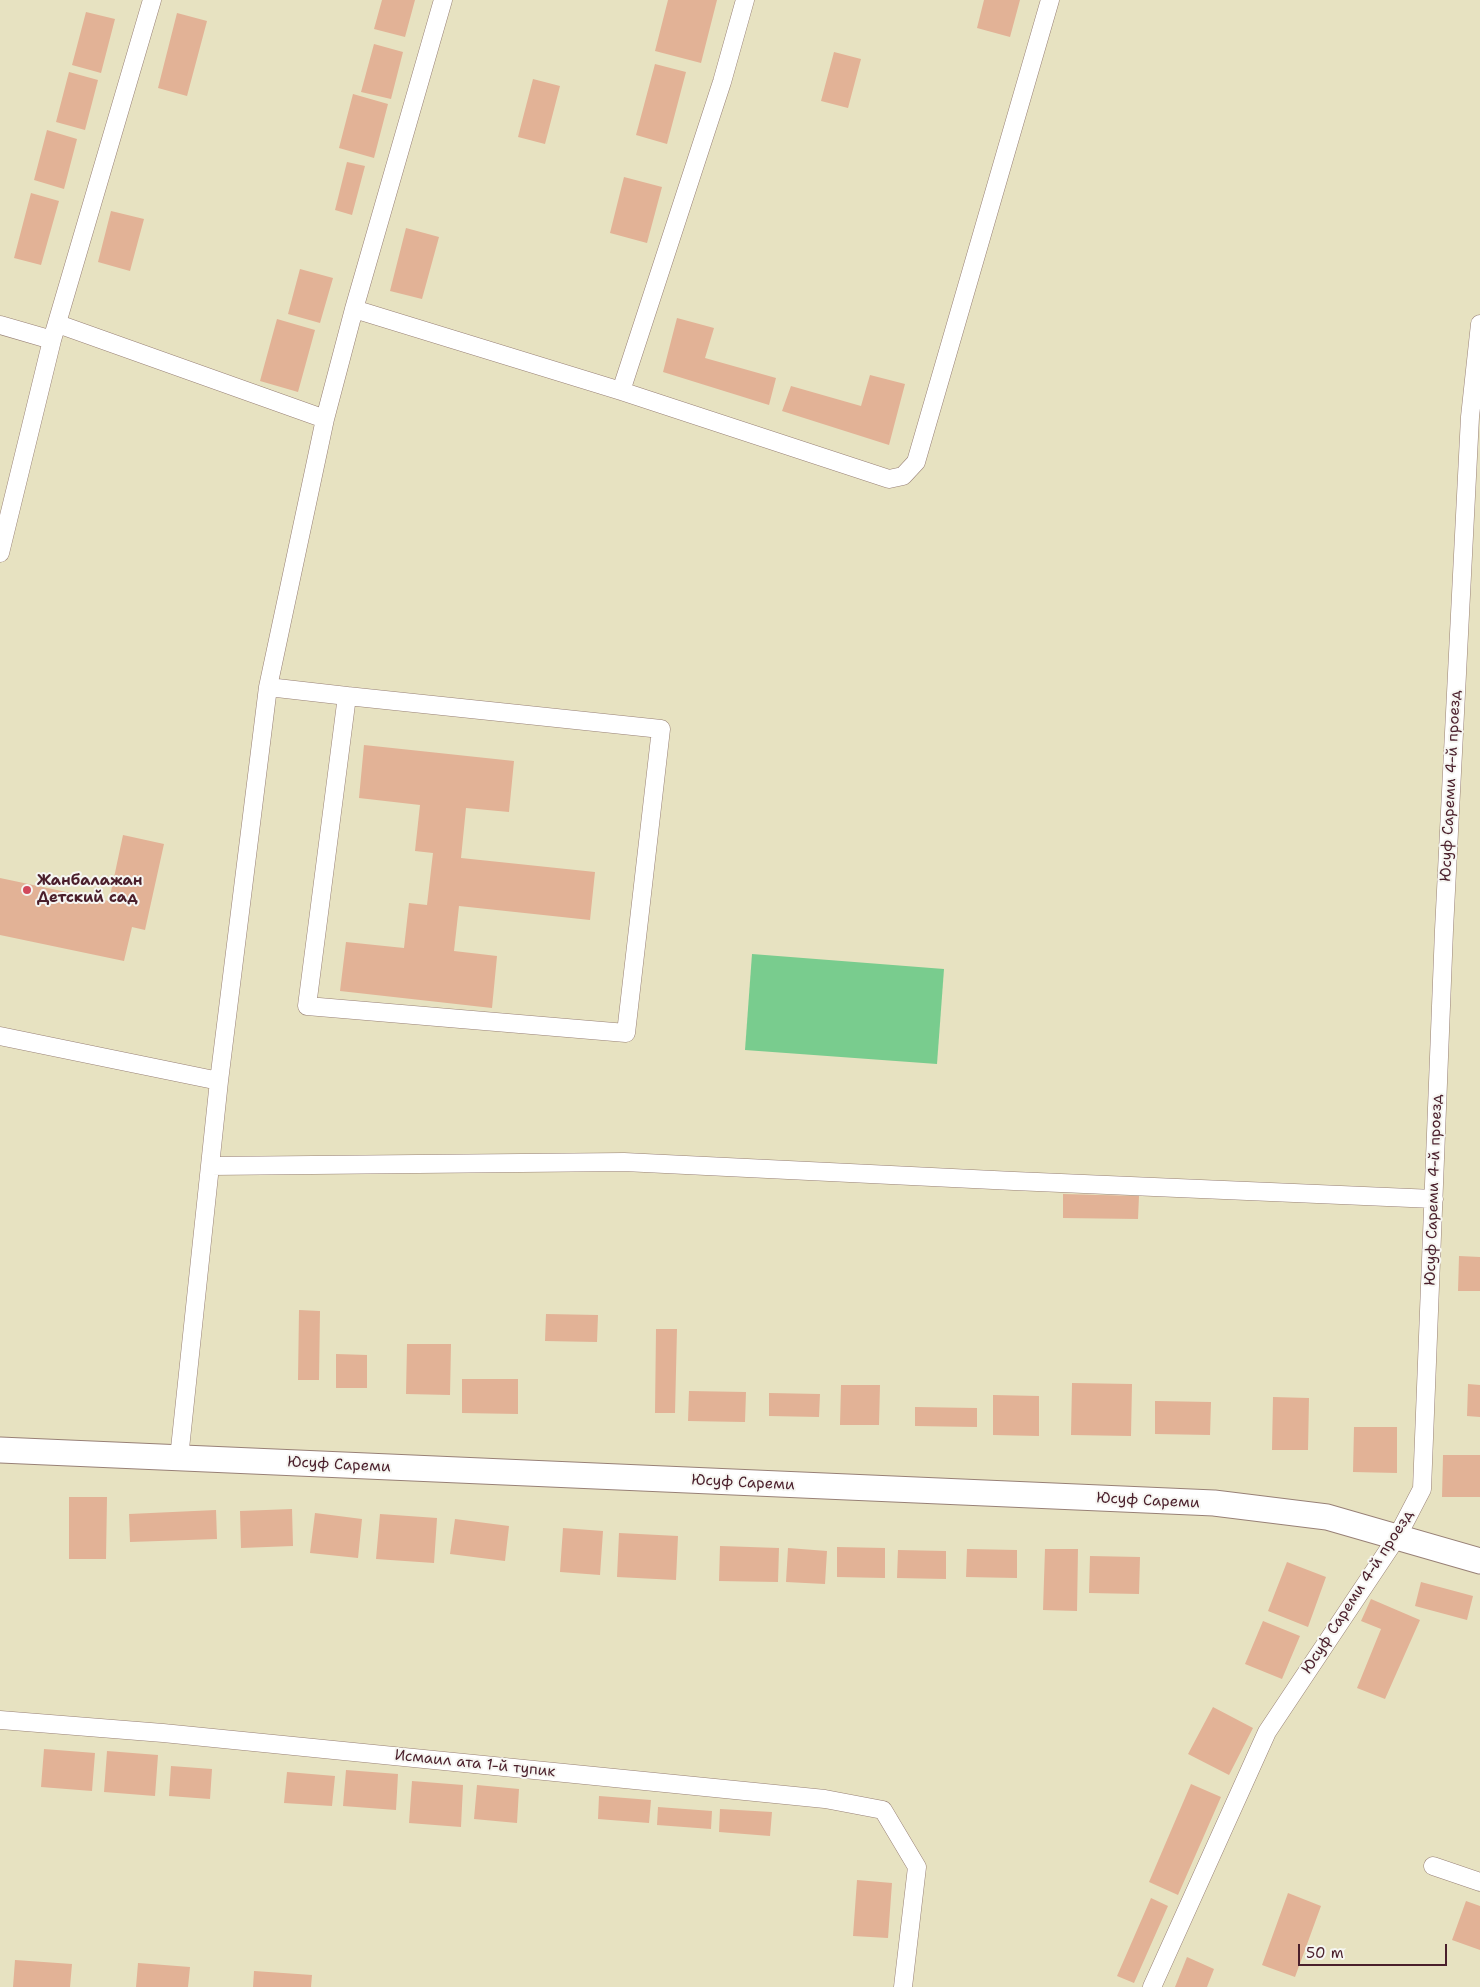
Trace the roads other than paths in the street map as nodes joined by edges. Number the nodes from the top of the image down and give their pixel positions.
1 (152, 0) edge
2 (443, 0) edge
3 (745, 0) edge
4 (1050, 0) edge
5 (354, 309) junction
6 (1480, 324) edge
7 (0, 325) edge
8 (55, 332) junction
9 (622, 391) junction
10 (325, 419) junction
11 (0, 553) edge
12 (268, 687) junction
13 (347, 696) junction
14 (0, 1036) edge
15 (220, 1081) junction
16 (210, 1166) junction
17 (1434, 1199) junction
18 (0, 1450) edge
19 (179, 1458) junction
20 (1397, 1537) junction
21 (1480, 1561) edge
22 (0, 1720) edge
23 (1433, 1866) dead end
24 (1480, 1882) edge
25 (903, 1987) edge
26 (1152, 1987) edge

1 - 8 street
2 - 5 street
3 - 9 street
4 - 9 street
5 - 9 street
5 - 10 street
6 - 17 street, Юсуф Сареми 4-й проезд
7 - 8 street
8 - 10 street
8 - 11 street
10 - 12 street
12 - 13 street
12 - 15 street
13 - 13 street
14 - 15 street
15 - 16 street
16 - 17 street
16 - 19 street
17 - 20 street, Юсуф Сареми 4-й проезд
18 - 19 main road, Юсуф Сареми
19 - 20 main road, Юсуф Сареми
20 - 21 main road, Юсуф Сареми
20 - 26 street, Юсуф Сареми 4-й проезд
22 - 25 street, Исмаил ата 1-й тупик
23 - 24 street

